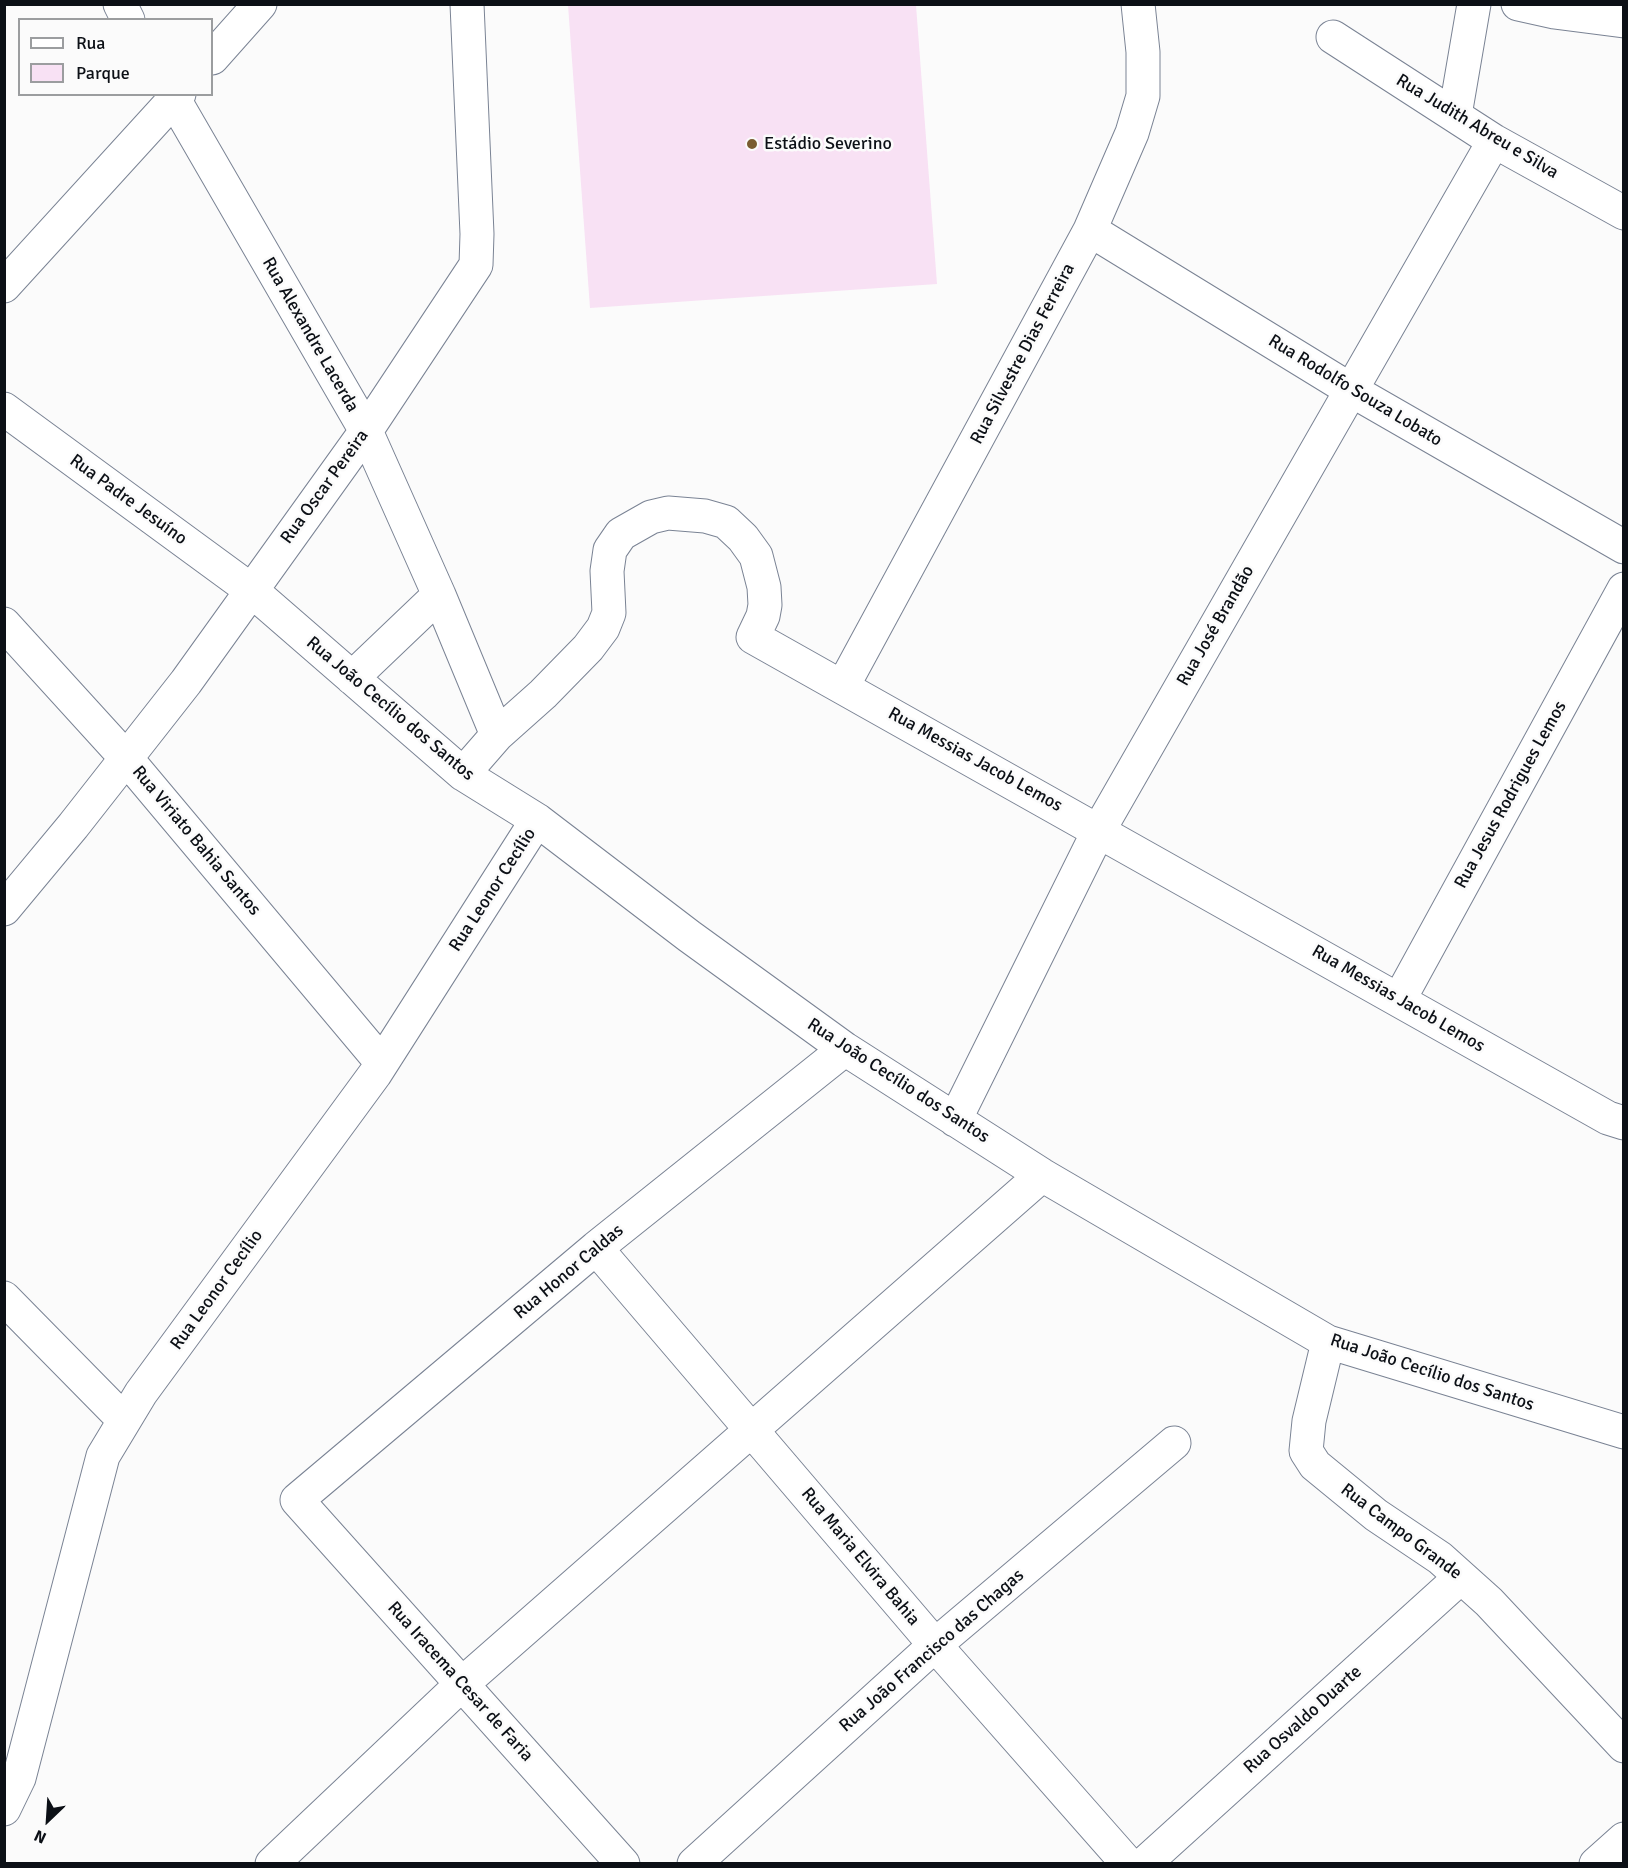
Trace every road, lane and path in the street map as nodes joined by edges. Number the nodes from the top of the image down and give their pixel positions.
1 (120, 4) edge
2 (260, 4) edge
3 (467, 4) edge
4 (1138, 4) edge
5 (1474, 4) edge
6 (1518, 4) edge
7 (127, 18) edge
8 (1623, 21) edge
9 (1333, 37) dead end
10 (213, 57) edge
11 (175, 96) edge
12 (1455, 115) junction
13 (1494, 141) junction
14 (1623, 213) edge
15 (1090, 230) junction
16 (4, 286) edge
17 (1351, 390) junction
18 (4, 409) edge
19 (366, 431) junction
20 (1623, 547) edge
21 (251, 590) junction
22 (1623, 590) edge
23 (439, 595) junction
24 (4, 624) edge
25 (352, 678) junction
26 (843, 686) junction
27 (497, 735) junction
28 (126, 758) junction
29 (463, 774) junction
30 (537, 820) junction
31 (1099, 830) junction
32 (4, 909) edge
33 (1399, 1000) junction
34 (845, 1049) junction
35 (382, 1063) junction
36 (955, 1120) junction
37 (1623, 1123) edge
38 (1042, 1175) junction
39 (596, 1248) junction
40 (4, 1298) edge
41 (1328, 1342) junction
42 (124, 1420) junction
43 (752, 1430) junction
44 (1623, 1432) edge
45 (1174, 1443) dead end
46 (297, 1500) joint
47 (1461, 1577) junction
48 (935, 1645) junction
49 (462, 1684) junction
50 (1623, 1746) edge
51 (4, 1809) edge
52 (1623, 1839) edge
53 (272, 1863) edge
54 (623, 1863) edge
55 (694, 1863) edge
56 (1128, 1863) edge
57 (1144, 1863) edge
58 (1596, 1863) edge

1 - 7 street
2 - 10 street
3 - 19 street, Rua Oscar Pereira
4 - 15 street, Rua Silvestre Dias Ferreira
5 - 12 street
6 - 8 street
9 - 12 street, Rua Judith Abreu e Silva
11 - 16 street
11 - 19 street, Rua Alexandre Lacerda
12 - 13 street, Rua Judith Abreu e Silva
13 - 14 street, Rua Judith Abreu e Silva
13 - 17 street, Rua José Brandão
15 - 17 street, Rua Rodolfo Souza Lobato
15 - 26 street, Rua Silvestre Dias Ferreira
17 - 20 street, Rua Rodolfo Souza Lobato
17 - 31 street, Rua José Brandão
18 - 21 street, Rua Padre Jesuíno
19 - 21 street, Rua Oscar Pereira
19 - 23 street, Rua Alexandre Lacerda
21 - 25 street, Rua João Cecílio dos Santos
21 - 28 street, Rua Oscar Pereira
22 - 33 street, Rua Jesus Rodrigues Lemos
23 - 25 street
23 - 27 street, Rua Alexandre Lacerda
24 - 28 street, Rua Viriato Bahia Santos
25 - 29 street, Rua João Cecílio dos Santos
26 - 27 street, Rua Messias Jacob Lemos
26 - 31 street, Rua Messias Jacob Lemos
27 - 29 street
28 - 32 street, Rua Oscar Pereira
28 - 35 street, Rua Viriato Bahia Santos
29 - 30 street, Rua João Cecílio dos Santos
30 - 34 street, Rua João Cecílio dos Santos
30 - 35 street, Rua Leonor Cecílio
31 - 33 street, Rua Messias Jacob Lemos
31 - 36 street, Rua José Brandão
33 - 37 street, Rua Messias Jacob Lemos
34 - 36 street, Rua João Cecílio dos Santos
34 - 39 street, Rua Honor Caldas
35 - 42 street, Rua Leonor Cecílio
36 - 38 street, Rua João Cecílio dos Santos
38 - 41 street, Rua João Cecílio dos Santos
38 - 43 street
39 - 43 street, Rua Maria Elvira Bahia
39 - 46 street, Rua Honor Caldas
40 - 42 street
41 - 44 street, Rua João Cecílio dos Santos
41 - 47 street, Rua Campo Grande
42 - 51 street, Rua Leonor Cecílio
43 - 48 street, Rua Maria Elvira Bahia
43 - 49 street
45 - 48 street, Rua João Francisco das Chagas
46 - 49 street, Rua Iracema Cesar de Faria
47 - 50 street, Rua Campo Grande
47 - 57 street, Rua Osvaldo Duarte
48 - 55 street, Rua João Francisco das Chagas
48 - 56 street, Rua Maria Elvira Bahia
49 - 53 street
49 - 54 street, Rua Iracema Cesar de Faria
52 - 58 street

